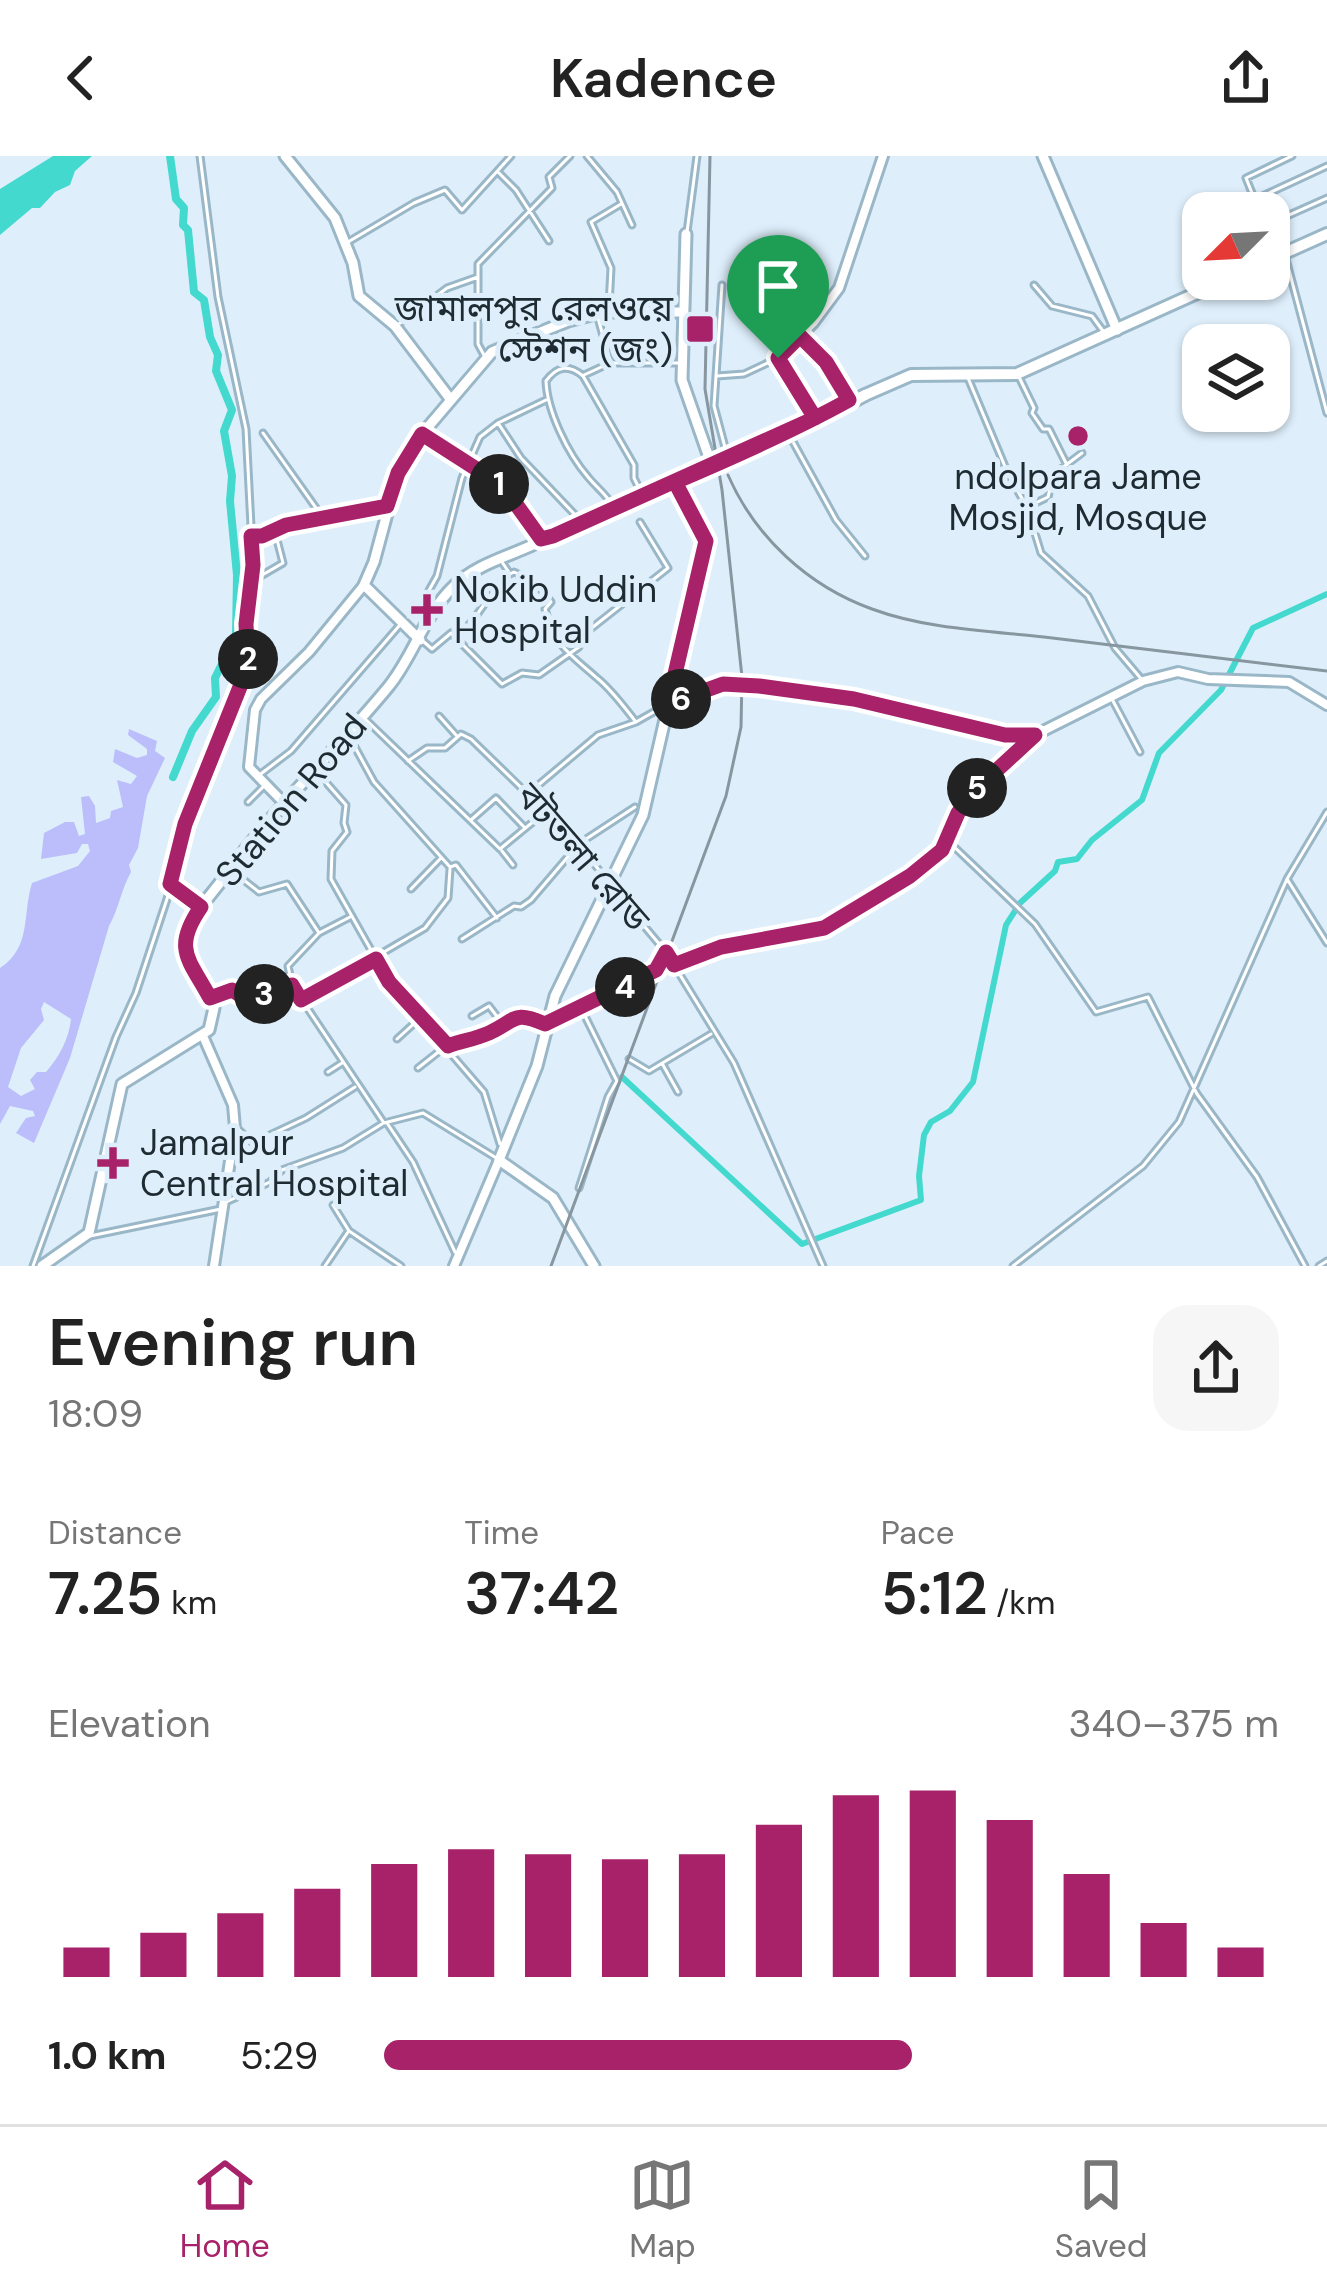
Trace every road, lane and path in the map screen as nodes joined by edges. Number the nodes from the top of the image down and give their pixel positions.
1 (200, 156) edge
2 (285, 156) edge
3 (512, 156) edge
4 (570, 156) edge
5 (587, 156) edge
6 (697, 156) edge
7 (883, 156) edge
8 (1043, 156) edge
9 (1292, 156) edge
10 (1327, 166) edge
11 (498, 171) junction
12 (1251, 192) edge
13 (1271, 192) edge
14 (1327, 198) edge
15 (621, 204) junction
16 (529, 211) junction
17 (1290, 215) edge
18 (632, 225) dead end
19 (686, 233) joint
20 (1327, 233) edge
21 (549, 241) dead end
22 (346, 243) junction
23 (1290, 250) edge
24 (480, 276) junction
25 (722, 285) dead end
26 (1034, 285) dead end
27 (1290, 294) edge
28 (1182, 300) edge
29 (603, 312) junction
30 (681, 312) junction
31 (395, 326) junction
32 (1112, 332) junction
33 (800, 336) junction
34 (487, 358) junction
35 (778, 358) junction
36 (610, 363) junction
37 (681, 363) junction
38 (1018, 374) junction
39 (583, 376) junction
40 (716, 376) junction
41 (968, 376) junction
42 (865, 395) junction
43 (548, 399) junction
44 (451, 400) junction
45 (849, 400) junction
46 (1327, 413) edge
47 (815, 418) junction
48 (498, 423) junction
49 (263, 433) dead end
50 (789, 433) junction
51 (422, 434) junction
52 (726, 451) dead end
53 (1082, 453) dead end
54 (467, 464) junction
55 (1066, 465) junction
56 (712, 466) junction
57 (675, 482) junction
58 (642, 496) junction
59 (387, 506) junction
60 (614, 507) junction
61 (1027, 507) junction
62 (322, 517) junction
63 (581, 521) junction
64 (640, 522) dead end
65 (273, 532) junction
66 (251, 536) junction
67 (550, 536) junction
68 (865, 556) dead end
69 (499, 558) junction
70 (510, 574) junction
71 (252, 581) junction
72 (364, 585) junction
73 (430, 615) junction
74 (402, 622) junction
75 (458, 637) junction
76 (420, 640) junction
77 (568, 656) junction
78 (1143, 681) junction
79 (1111, 697) junction
80 (668, 704) junction
81 (1327, 706) edge
82 (439, 716) dead end
83 (362, 717) junction
84 (636, 722) junction
85 (347, 733) junction
86 (1035, 735) junction
87 (458, 736) junction
88 (1140, 752) dead end
89 (408, 761) junction
90 (313, 768) junction
91 (257, 777) junction
92 (265, 785) junction
93 (529, 793) junction
94 (248, 802) dead end
95 (283, 802) junction
96 (634, 807) dead end
97 (545, 812) junction
98 (1327, 812) edge
99 (470, 822) junction
100 (526, 829) junction
101 (947, 840) junction
102 (578, 845) junction
103 (501, 850) junction
104 (441, 857) junction
105 (513, 865) dead end
106 (450, 867) junction
107 (230, 868) junction
108 (1287, 879) junction
109 (170, 884) junction
110 (610, 884) junction
111 (411, 889) dead end
112 (201, 907) junction
113 (354, 915) junction
114 (497, 918) junction
115 (319, 933) junction
116 (462, 939) dead end
117 (1327, 943) edge
118 (666, 952) junction
119 (376, 959) junction
120 (674, 965) junction
121 (292, 985) junction
122 (210, 998) junction
123 (301, 1000) junction
124 (580, 1006) junction
125 (472, 1016) dead end
126 (420, 1018) junction
127 (503, 1024) junction
128 (545, 1024) junction
129 (713, 1034) junction
130 (203, 1036) junction
131 (397, 1039) dead end
132 (446, 1046) junction
133 (629, 1059) dead end
134 (343, 1063) junction
135 (662, 1063) junction
136 (418, 1068) dead end
137 (328, 1072) dead end
138 (358, 1085) junction
139 (1194, 1089) junction
140 (678, 1092) dead end
141 (385, 1122) junction
142 (235, 1128) junction
143 (501, 1156) junction
144 (579, 1189) dead end
145 (333, 1204) dead end
146 (223, 1206) junction
147 (349, 1231) junction
148 (86, 1237) junction
149 (1327, 1261) edge
150 (457, 1264) edge
151 (38, 1266) edge
152 (214, 1266) edge
153 (325, 1266) edge
154 (401, 1266) edge
155 (594, 1266) edge
156 (823, 1266) edge
157 (1012, 1266) edge
158 (1305, 1266) edge
159 (1319, 1266) edge

1 - 66 street
2 - 22 main road
3 - 11 street
4 - 16 street
5 - 15 street
6 - 19 street
7 - 33 main road
8 - 32 main road
9 - 12 street
10 - 13 street
11 - 16 street
11 - 22 street
14 - 17 street
15 - 18 street
15 - 29 street
16 - 21 street
16 - 24 street
19 - 30 main road
20 - 23 highway
22 - 31 main road
24 - 31 street
24 - 34 street
25 - 40 street
26 - 32 street
27 - 46 street
28 - 32 highway
29 - 30 main road
29 - 34 main road
29 - 36 street
30 - 37 main road
31 - 44 main road
32 - 38 highway
33 - 35 main road
33 - 45 street
34 - 44 main road
35 - 40 street
35 - 47 main road
36 - 37 street
36 - 39 street
37 - 56 main road
38 - 41 highway
38 - 55 street
39 - 43 street
39 - 58 street
40 - 52 street
41 - 42 highway
41 - 61 street
42 - 45 main road, Station Road
42 - 67 highway, bridge
43 - 48 street
43 - 60 street
44 - 51 main road
45 - 47 main road, Station Road
47 - 50 main road, Station Road
48 - 54 street
48 - 63 street
49 - 62 street
50 - 56 main road, Station Road
50 - 68 street
51 - 54 street
51 - 59 main road
53 - 55 street
54 - 67 street
54 - 73 street
55 - 61 street
56 - 57 main road, Station Road
57 - 58 main road, Station Road
57 - 80 main road
58 - 60 main road, Station Road
59 - 62 street
59 - 72 main road
60 - 63 main road, Station Road
61 - 78 street
62 - 65 street
63 - 67 main road, Station Road
64 - 77 street
65 - 66 street
65 - 71 street
66 - 71 street
67 - 69 main road, Station Road
69 - 70 street
69 - 73 main road, Station Road
70 - 75 street
70 - 77 street
71 - 109 street
72 - 74 main road
72 - 91 main road
73 - 76 main road, Station Road
74 - 76 main road
74 - 91 street
75 - 76 street
75 - 77 street
76 - 83 main road, Station Road
77 - 84 street
78 - 79 main road
78 - 81 main road
79 - 86 main road
79 - 88 street
80 - 84 street
80 - 86 main road
80 - 110 main road
82 - 87 street, বটতলা রোড
83 - 85 main road, Station Road
83 - 89 street
84 - 93 street
85 - 90 main road, Station Road
85 - 104 street
86 - 101 street
87 - 89 street
87 - 93 street, বটতলা রোড
89 - 99 street
90 - 95 main road, Station Road
90 - 113 street
91 - 92 main road
92 - 94 street
92 - 95 main road
93 - 97 street, বটতলা রোড
95 - 107 main road, Station Road
96 - 102 street
97 - 100 street
97 - 102 street, বটতলা রোড
98 - 108 street
99 - 100 street
99 - 103 street
100 - 103 street
101 - 120 street
101 - 139 street
102 - 110 street, বটতলা রোড
102 - 114 street
103 - 105 street
104 - 106 street
104 - 111 street
106 - 114 street
106 - 119 street
107 - 112 main road, Station Road
107 - 115 street
108 - 117 street
108 - 139 street
109 - 112 street
109 - 151 street
110 - 118 street, বটতলা রোড
110 - 128 main road
112 - 122 main road, Station Road
113 - 115 street
113 - 119 street
114 - 116 street
115 - 121 street
118 - 120 street, বটতলা রোড
118 - 124 street
119 - 123 street
119 - 126 street
120 - 129 street, বটতলা রোড
121 - 122 street
121 - 123 street
122 - 130 main road
123 - 134 street
124 - 128 street
124 - 144 street
125 - 127 street
126 - 131 street
126 - 132 street
127 - 128 street
127 - 132 street
128 - 143 main road
129 - 135 street
129 - 156 street, বটতলা রোড
130 - 142 main road
130 - 148 main road
132 - 136 street
132 - 143 street
133 - 135 street
134 - 137 street
134 - 138 street
135 - 140 street
138 - 141 street
138 - 142 street
139 - 157 street
139 - 158 street
141 - 143 street
141 - 146 street
141 - 150 street
142 - 146 main road
143 - 150 main road
143 - 155 main road
145 - 147 street
146 - 148 street
146 - 152 main road
147 - 153 street
147 - 154 street
148 - 151 main road
149 - 159 street

